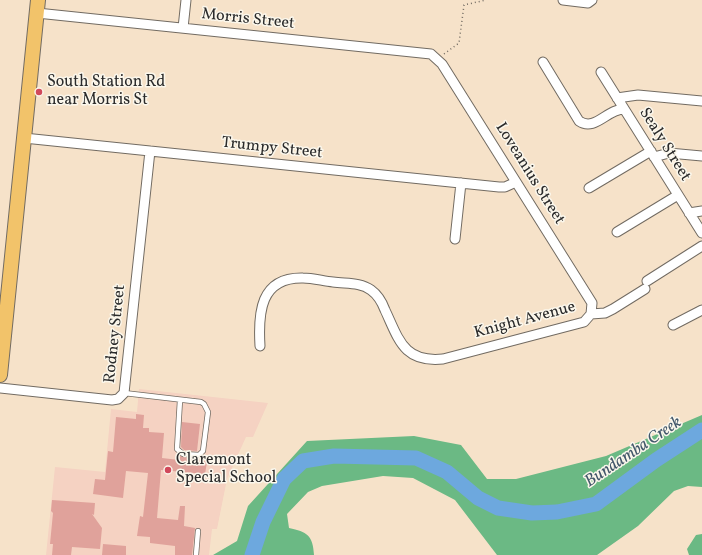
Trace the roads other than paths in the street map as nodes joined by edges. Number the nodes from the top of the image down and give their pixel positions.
1 (186, 0) edge
2 (563, 0) edge
3 (592, 0) edge
4 (37, 7) edge
5 (184, 28) junction
6 (434, 56) joint
7 (543, 62) dead end
8 (601, 72) dead end
9 (617, 98) junction
10 (702, 101) edge
11 (624, 110) junction
12 (24, 138) junction
13 (150, 152) junction
14 (653, 154) junction
15 (702, 156) edge
16 (516, 182) junction
17 (461, 183) junction
18 (589, 188) dead end
19 (678, 195) junction
20 (702, 211) edge
21 (689, 213) junction
22 (617, 232) dead end
23 (702, 233) edge
24 (455, 238) dead end
25 (702, 246) edge
26 (702, 310) edge
27 (591, 314) junction
28 (673, 325) dead end
29 (260, 346) dead end
30 (0, 374) edge
31 (0, 388) edge
32 (124, 393) junction
33 (180, 400) junction
34 (198, 531) dead end
35 (196, 555) edge

1 - 5 street
2 - 3 street
4 - 5 street, Morris Street
4 - 12 main road
5 - 6 street, Morris Street
6 - 16 street, Loveanius Street
7 - 11 street
8 - 9 street, Sealy Street
9 - 10 street
9 - 11 street, Sealy Street
11 - 14 street, Sealy Street
12 - 13 street, Trumpy Street
12 - 30 main road
13 - 17 street, Trumpy Street
13 - 32 street, Rodney Street
14 - 15 street
14 - 18 street
14 - 19 street, Sealy Street
16 - 17 street, Trumpy Street
16 - 27 street, Loveanius Street
17 - 24 street
19 - 21 street, Sealy Street
19 - 22 street
20 - 21 street
21 - 23 street, Sealy Street
25 - 27 street, Knight Avenue
26 - 28 street
27 - 29 street, Knight Avenue
31 - 32 street, Rodney Street
32 - 33 lane
33 - 33 lane
34 - 35 lane

